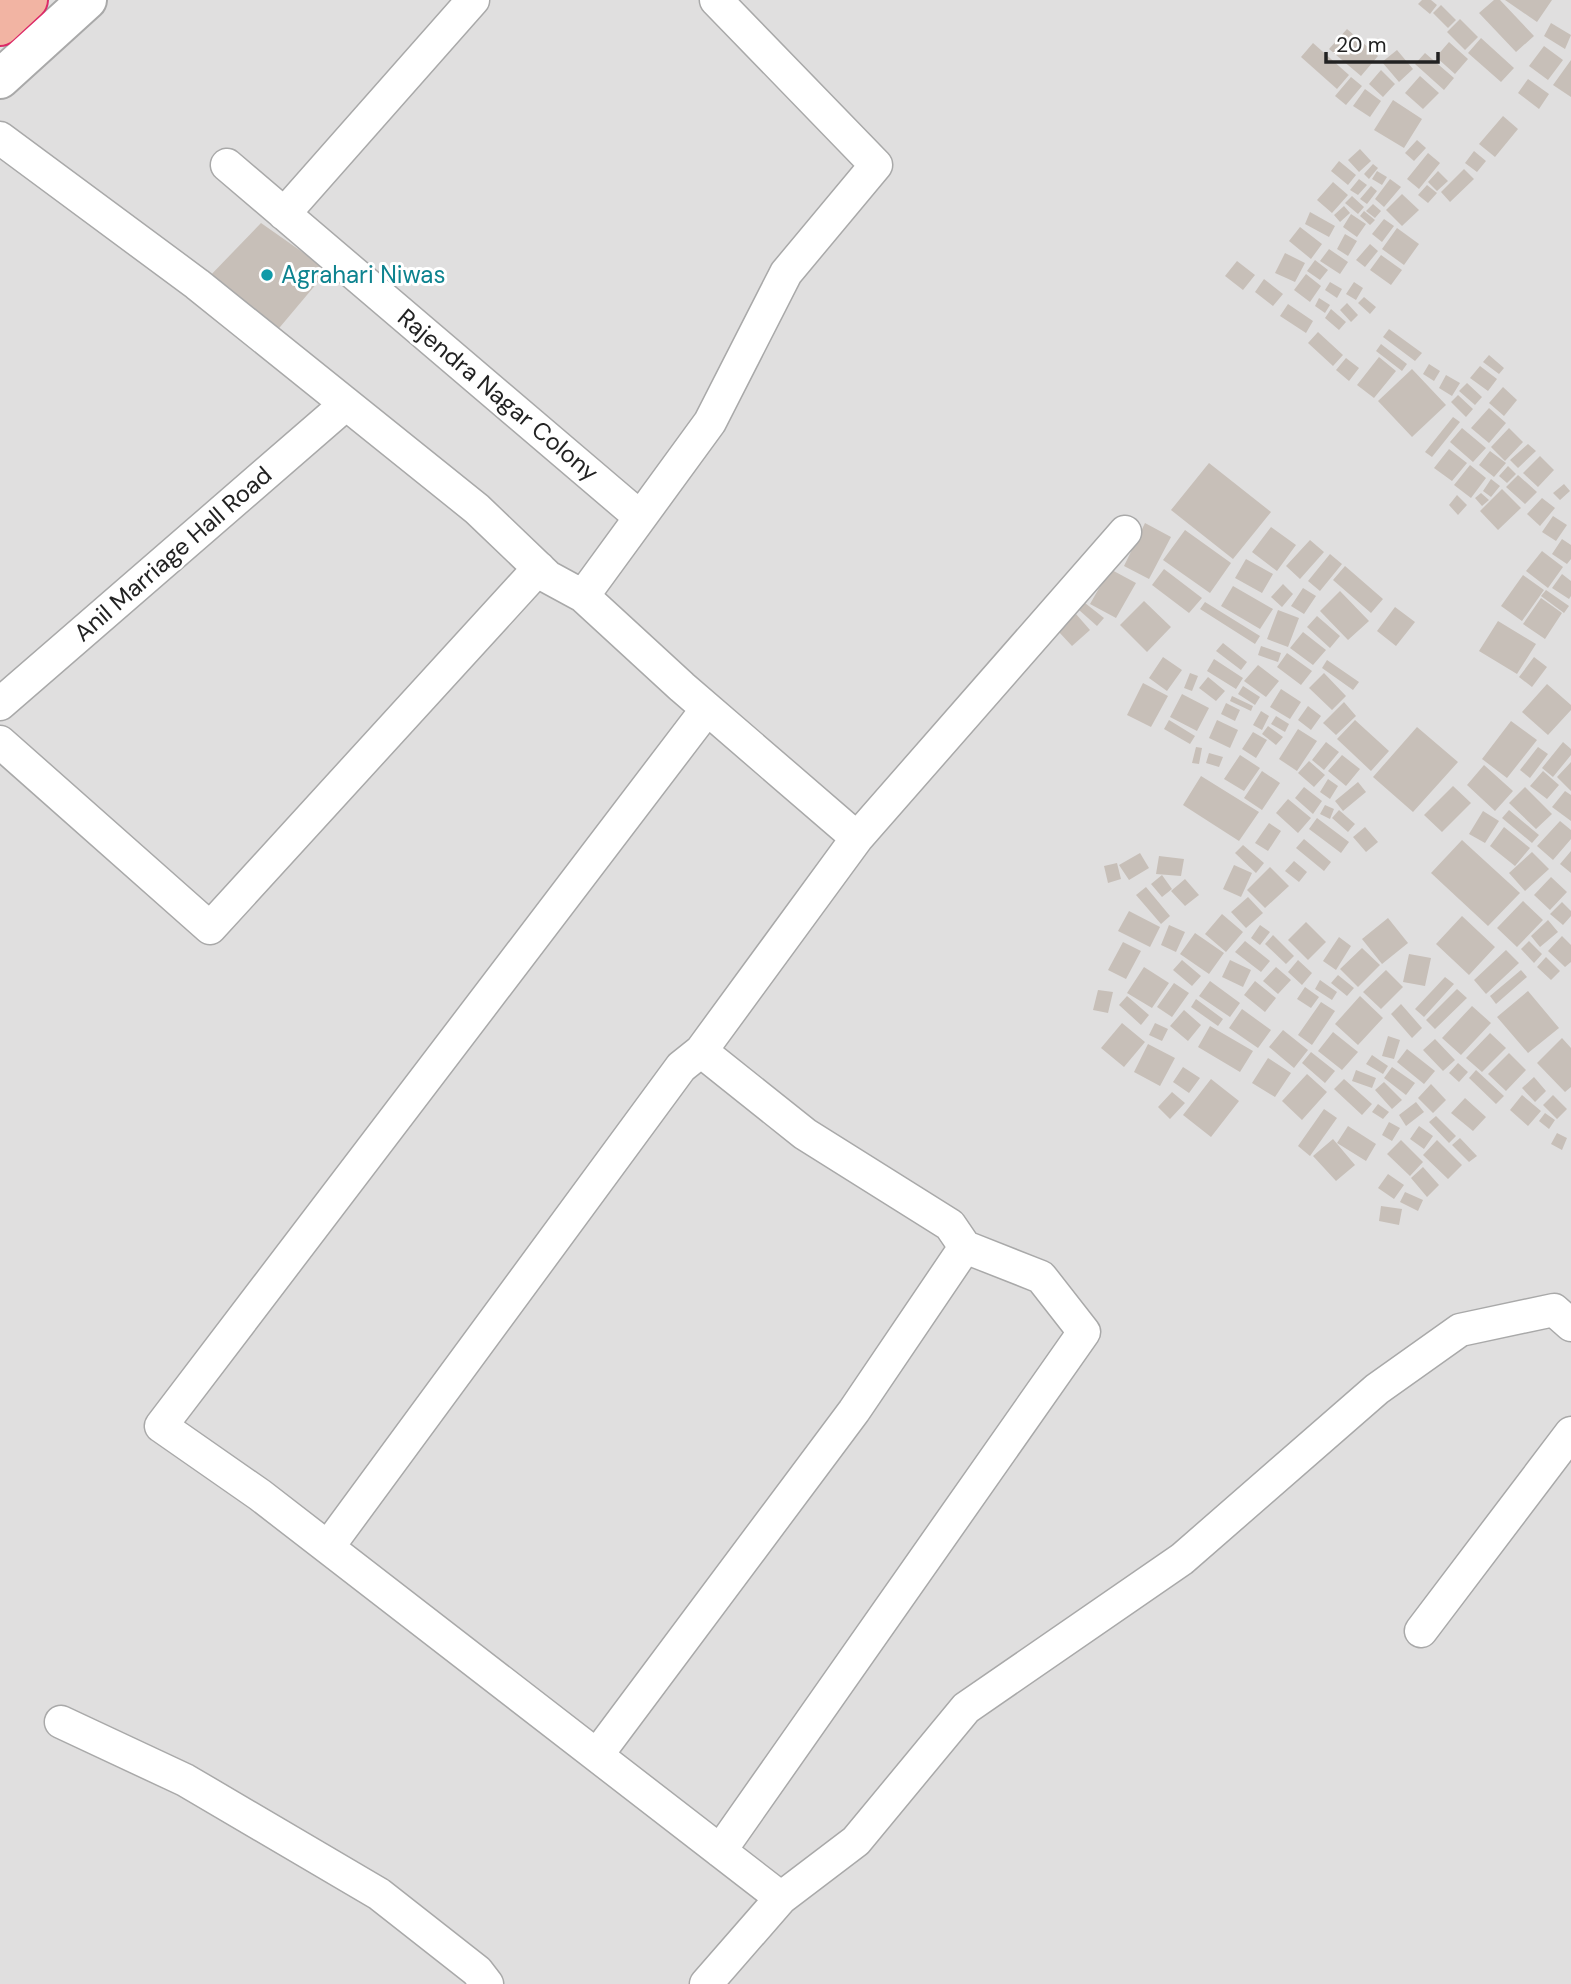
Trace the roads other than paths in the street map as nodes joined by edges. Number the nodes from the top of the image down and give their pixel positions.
1 (28, 0) edge
2 (87, 0) edge
3 (473, 0) edge
4 (716, 0) edge
5 (0, 26) edge
6 (0, 79) edge
7 (0, 138) edge
8 (227, 165) dead end
9 (284, 214) junction
10 (346, 404) junction
11 (640, 517) junction
12 (1125, 532) dead end
13 (539, 568) junction
14 (583, 596) junction
15 (0, 704) edge
16 (707, 709) junction
17 (0, 742) edge
18 (857, 838) junction
19 (701, 1051) junction
20 (965, 1247) junction
21 (1571, 1325) edge
22 (1571, 1433) edge
23 (328, 1547) junction
24 (1420, 1631) dead end
25 (61, 1722) dead end
26 (597, 1755) junction
27 (720, 1851) junction
28 (781, 1898) junction
29 (487, 1984) edge
30 (706, 1984) edge

1 - 5 highway
2 - 6 street
3 - 9 street
4 - 11 street
7 - 10 street
8 - 9 street, Rajendra Nagar Colony
9 - 11 street, Rajendra Nagar Colony
10 - 13 street
10 - 15 street, Anil Marriage Hall Road
11 - 14 street
12 - 18 street
13 - 14 street
13 - 17 street
14 - 16 street
16 - 18 street
16 - 23 street
18 - 19 street
19 - 20 street
19 - 23 street
20 - 26 street
20 - 27 street
21 - 28 street
22 - 24 street
23 - 26 street
25 - 29 street
26 - 27 street
27 - 28 street
28 - 30 street

